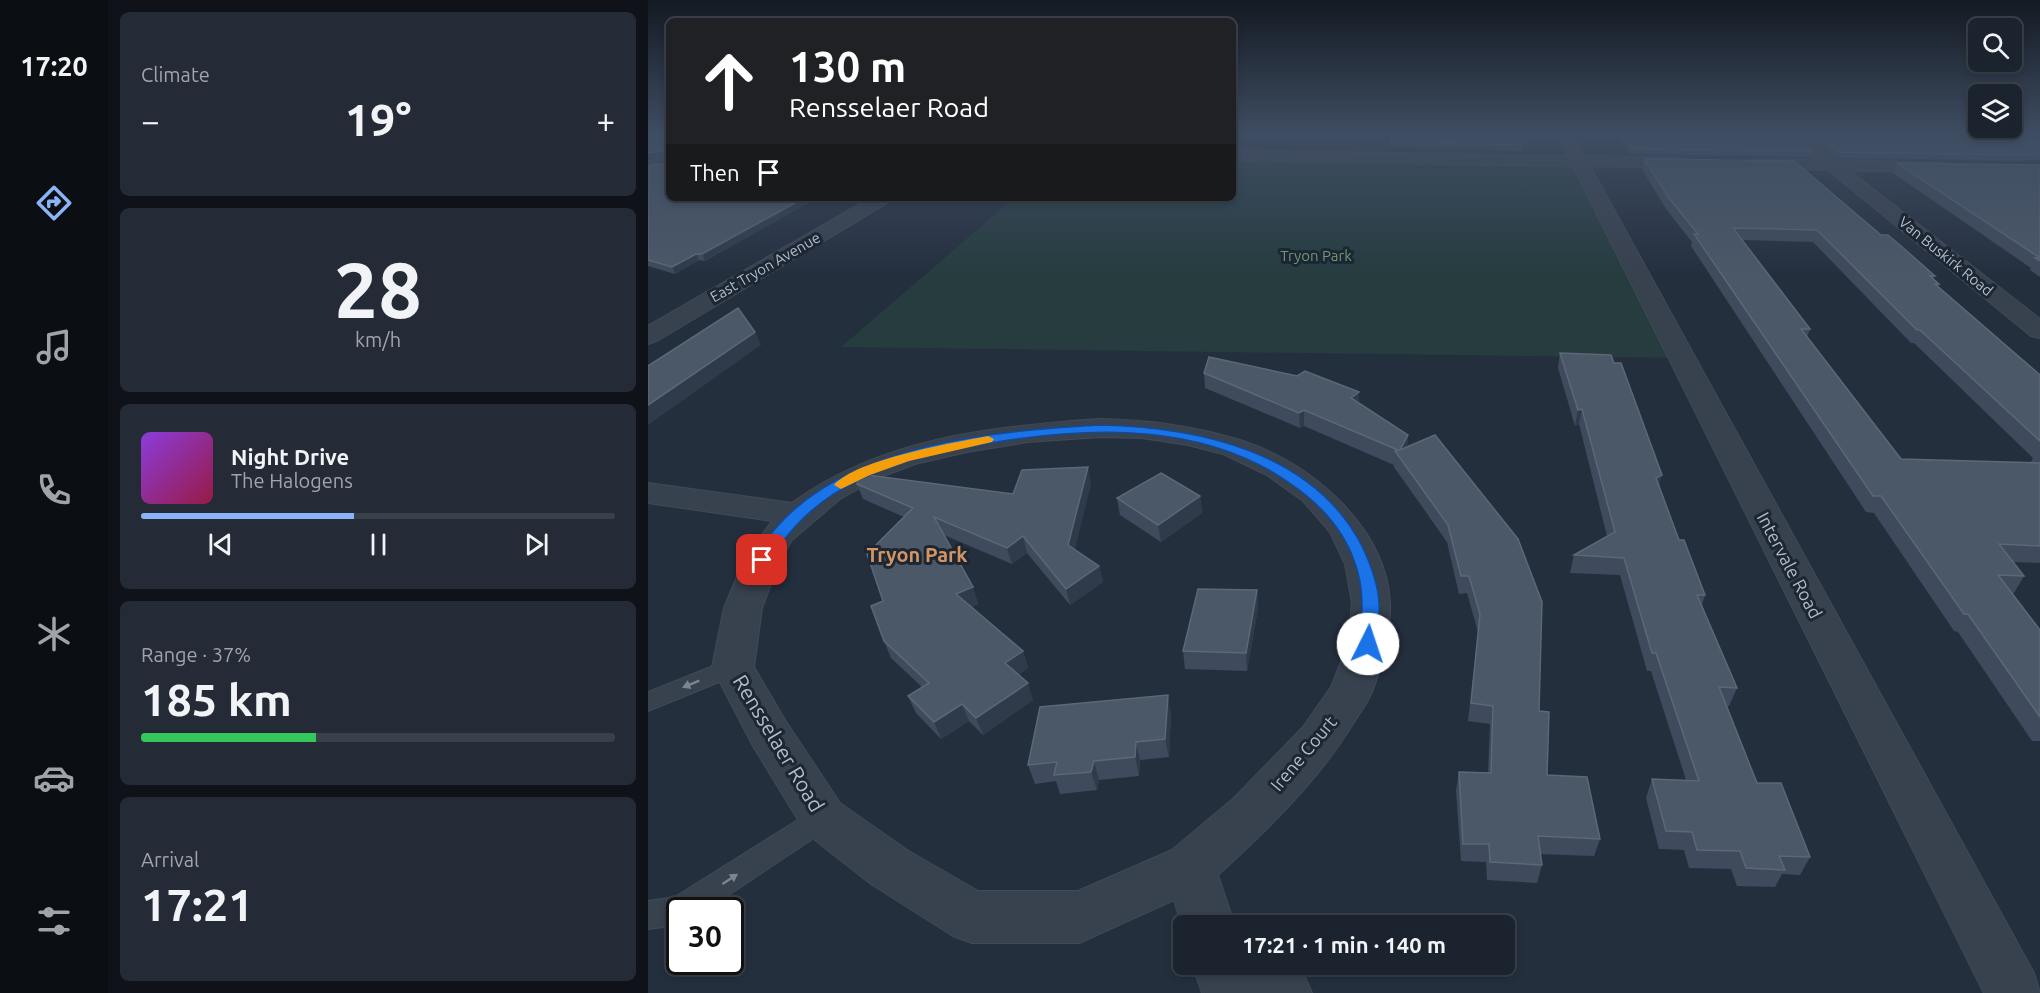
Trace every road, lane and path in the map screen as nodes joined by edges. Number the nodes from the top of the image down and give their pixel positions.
1 (1590, 182) edge
2 (1855, 182) edge
3 (878, 201) edge
4 (2040, 331) edge
5 (648, 336) edge
6 (648, 493) edge
7 (799, 514) junction
8 (733, 667) junction
9 (648, 702) edge
10 (823, 818) junction
11 (1190, 867) junction
12 (702, 897) edge
13 (666, 913) edge
14 (648, 915) edge
15 (1205, 915) edge
16 (1223, 975) edge
17 (1284, 993) edge
18 (2014, 993) edge

1 - 18 street, Intervale Road
2 - 4 street, Van Buskirk Road
3 - 5 street, East Tryon Avenue
6 - 7 street
7 - 8 street, Rensselaer Road
7 - 11 street, Irene Court
8 -> 9 lane
8 - 10 street, Rensselaer Road
10 - 11 street, Rensselaer Road
12 -> 10 lane
11 - 15 street
13 - 14 lane
16 - 17 street

